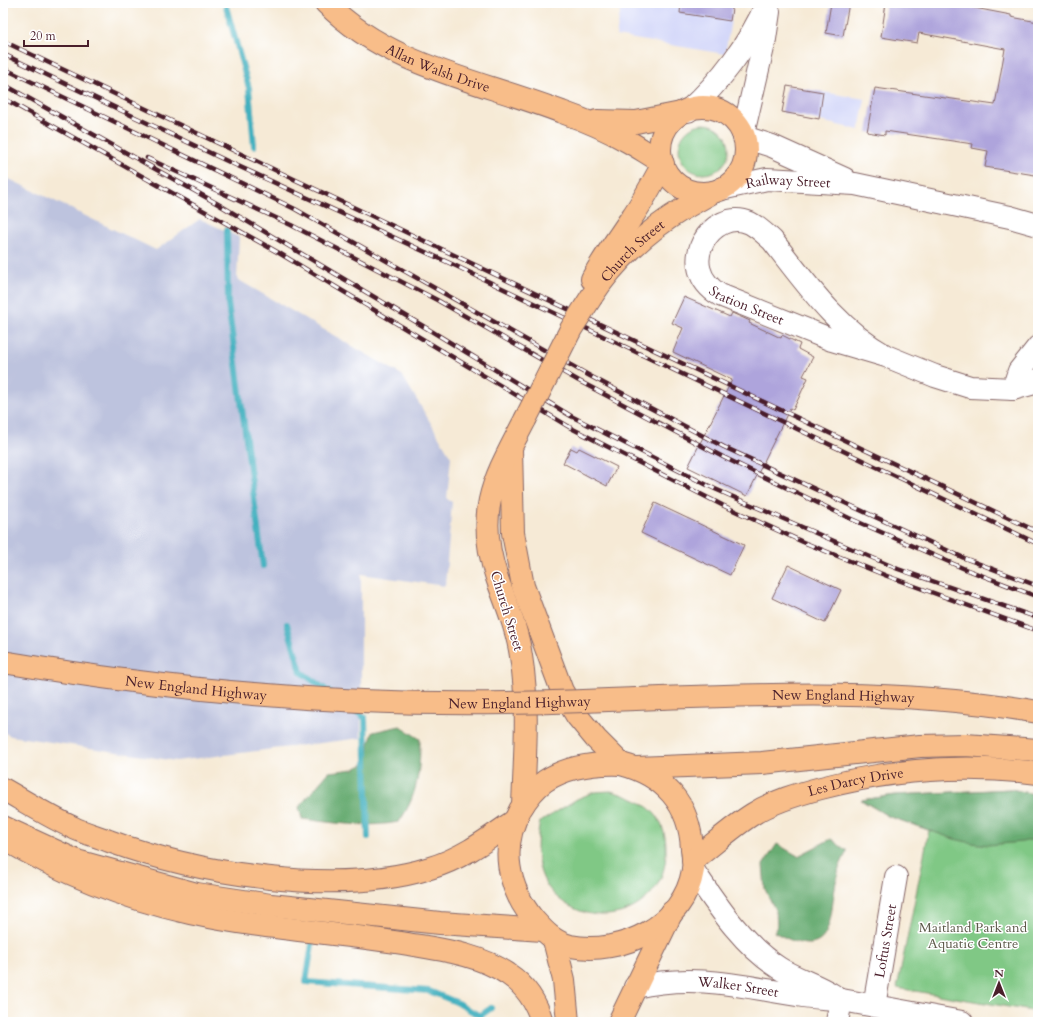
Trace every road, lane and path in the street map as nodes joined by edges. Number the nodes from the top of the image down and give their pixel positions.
1 (326, 3) edge
2 (766, 3) edge
3 (770, 3) edge
4 (563, 112) junction
5 (685, 112) junction
6 (743, 136) junction
7 (662, 163) junction
8 (855, 184) junction
9 (717, 190) junction
10 (984, 212) junction
11 (1038, 225) edge
12 (1038, 241) edge
13 (589, 295) junction
14 (1038, 347) edge
15 (886, 356) junction
16 (1038, 380) edge
17 (1012, 389) junction
18 (511, 447) junction
19 (3, 662) edge
20 (1038, 712) edge
21 (1038, 750) edge
22 (628, 766) junction
23 (1038, 773) edge
24 (3, 789) edge
25 (519, 813) junction
26 (3, 827) edge
27 (3, 838) edge
28 (693, 865) junction
29 (896, 877) dead end
30 (672, 912) junction
31 (548, 935) junction
32 (635, 987) junction
33 (841, 1000) junction
34 (874, 1006) junction
35 (542, 1022) edge
36 (568, 1022) edge
37 (619, 1022) edge
38 (837, 1022) edge
39 (962, 1022) edge

1 - 4 main road, Allan Walsh Drive
2 - 5 street
3 - 6 street
4 - 5 main road, Allan Walsh Drive
4 - 7 main road, Allan Walsh Drive
5 - 6 main road
5 - 7 main road
6 - 8 street, Railway Street
6 - 9 main road
7 - 9 main road
7 - 13 main road, Church Street
8 - 9 street, Railway Street
8 - 10 street, Railway Street
9 - 13 main road, Church Street
10 - 11 street, Railway Street
10 - 12 street, Railway Street
13 - 18 main road, Church Street, bridge
14 - 17 street
15 - 15 street, Station Street
15 - 17 street, Station Street
16 - 17 street, Station Street
18 - 22 main road, Church Street
18 - 25 main road, Church Street
19 - 20 main road, New England Highway, bridge
21 - 22 main road
22 - 25 main road
22 - 28 main road
23 - 28 main road, Les Darcy Drive
24 - 25 main road
25 - 31 main road
26 - 31 main road
27 - 35 main road
28 - 30 main road
28 - 33 street, Walker Street
29 - 34 street, Loftus Street
30 - 31 main road
30 - 32 main road
31 - 36 main road
32 - 33 street, Walker Street
32 - 37 main road
33 - 34 street, Walker Street
33 - 38 street
34 - 39 street, Walker Street

